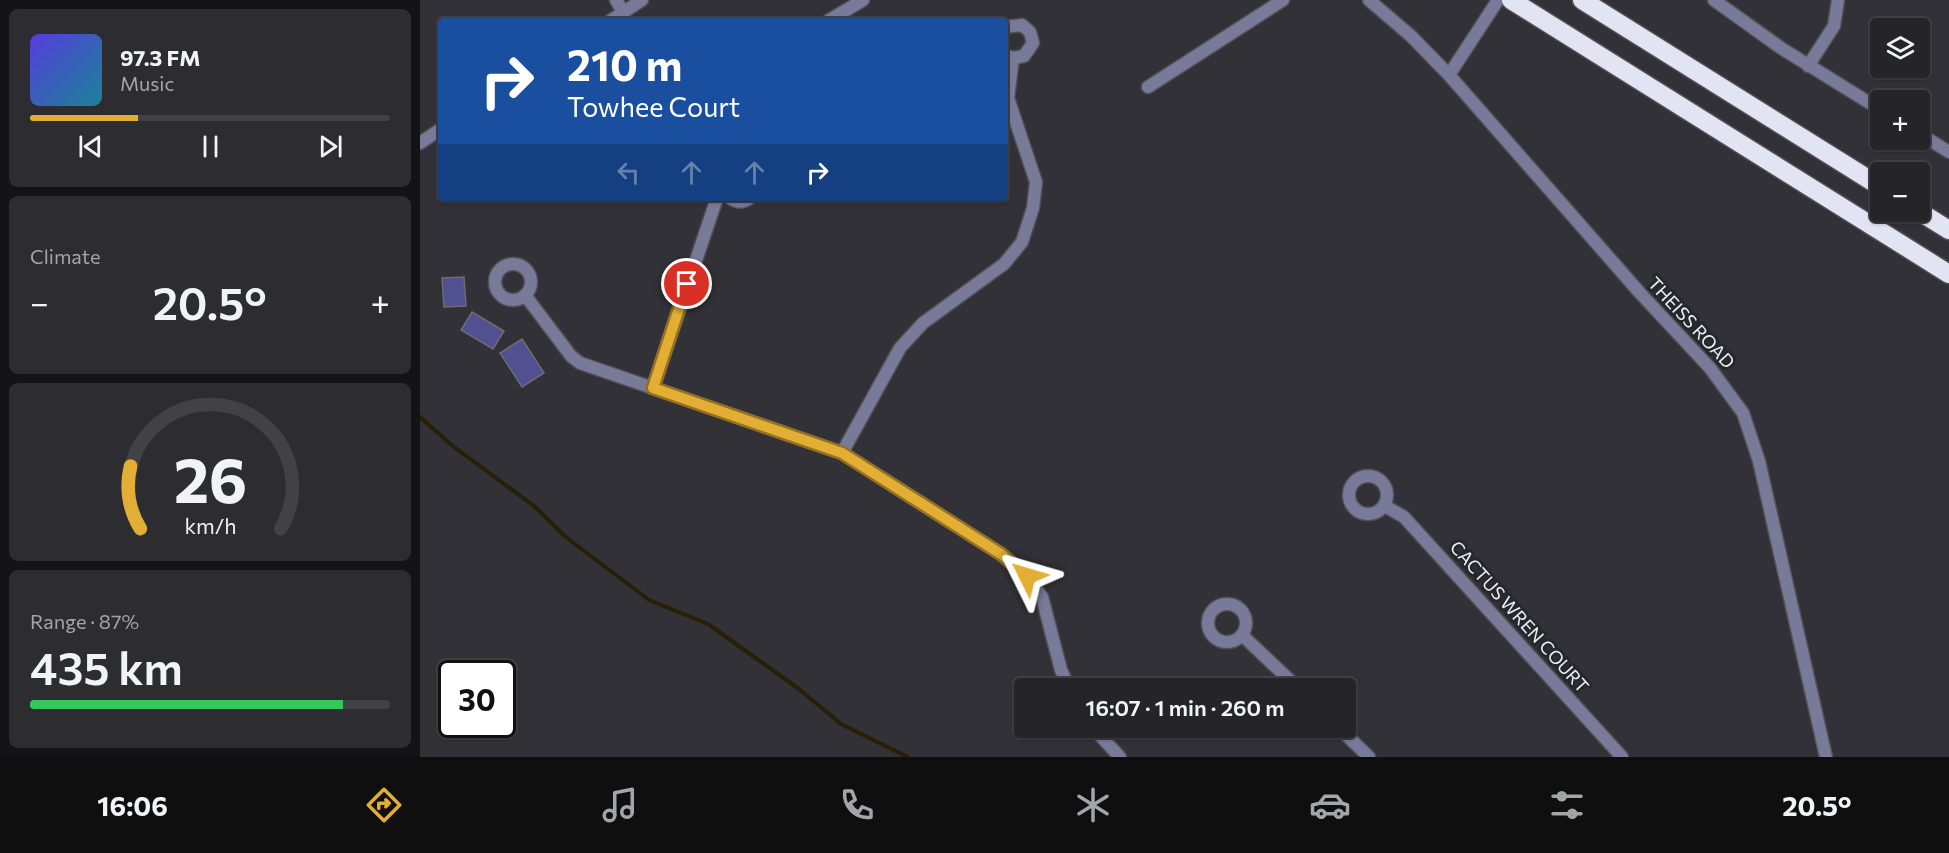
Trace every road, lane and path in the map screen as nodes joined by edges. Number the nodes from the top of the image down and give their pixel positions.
1 (616, 0) edge
2 (642, 0) edge
3 (863, 0) edge
4 (1283, 0) edge
5 (1369, 0) edge
6 (1498, 0) edge
7 (1511, 0) edge
8 (1582, 0) edge
9 (1714, 0) edge
10 (1838, 0) edge
11 (624, 13) junction
12 (615, 18) edge
13 (833, 18) edge
14 (1008, 27) edge
15 (1009, 56) edge
16 (1808, 66) junction
17 (1449, 75) junction
18 (1148, 87) dead end
19 (1870, 103) edge
20 (438, 131) edge
21 (1930, 140) edge
22 (420, 143) edge
23 (1949, 152) edge
24 (1870, 180) edge
25 (716, 201) edge
26 (1930, 218) edge
27 (1949, 230) edge
28 (1949, 274) edge
29 (525, 295) dead end
30 (653, 388) junction
31 (842, 453) junction
32 (1384, 506) dead end
33 (1242, 635) dead end
34 (1065, 678) edge
35 (1287, 678) edge
36 (1102, 738) edge
37 (1350, 738) edge
38 (1120, 757) edge
39 (1370, 757) edge
40 (1622, 757) edge
41 (1826, 757) edge

1 - 11 street
2 - 11 street
3 - 13 street
4 - 18 street
5 - 17 street, THEISS ROAD
6 - 17 street
7 - 28 highway
8 - 24 highway
9 - 16 street
10 - 16 street
11 - 12 street
14 - 15 street
15 - 31 street
16 - 19 street
17 - 41 street, THEISS ROAD
20 - 22 street
21 - 23 street
25 - 30 street
26 - 27 highway
29 - 30 street
30 - 31 street
31 - 34 street
32 - 40 street, CACTUS WREN COURT
33 - 35 street
36 - 38 street
37 - 39 street

